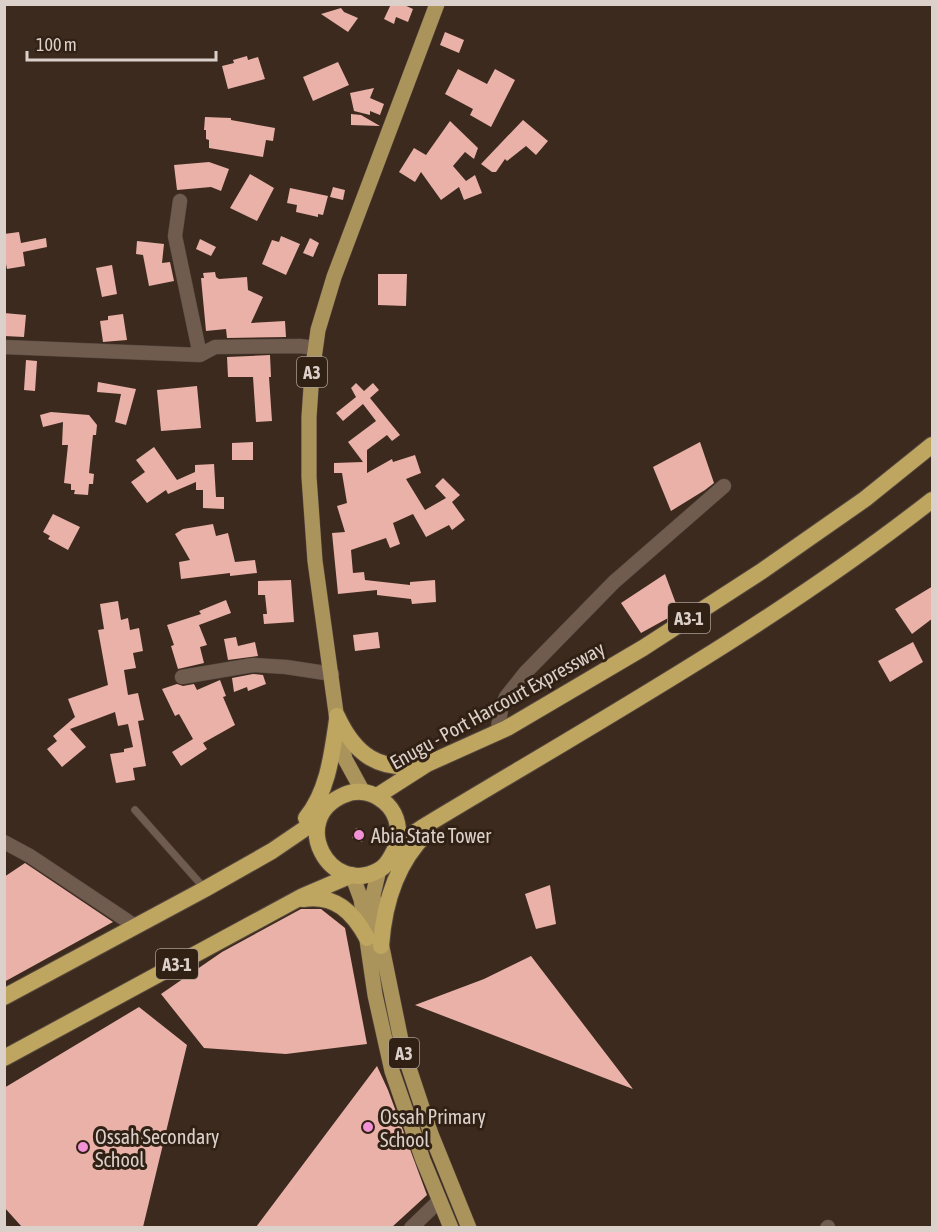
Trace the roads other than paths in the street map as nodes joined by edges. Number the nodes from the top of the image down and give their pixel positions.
1 (437, 4) edge
2 (180, 201) dead end
3 (4, 347) edge
4 (315, 348) junction
5 (200, 355) junction
6 (933, 445) edge
7 (724, 486) dead end
8 (933, 500) edge
9 (332, 674) junction
10 (182, 678) dead end
11 (337, 718) junction
12 (497, 733) junction
13 (345, 759) junction
14 (427, 764) junction
15 (370, 794) junction
16 (335, 798) junction
17 (452, 809) junction
18 (135, 810) dead end
19 (319, 819) junction
20 (4, 842) edge
21 (398, 845) junction
22 (262, 856) junction
23 (379, 870) junction
24 (352, 875) junction
25 (205, 889) junction
26 (293, 901) junction
27 (135, 926) junction
28 (374, 942) junction
29 (4, 997) edge
30 (4, 1058) edge
31 (440, 1200) junction
32 (411, 1227) edge
33 (451, 1227) edge
34 (469, 1227) edge

1 - 4 main road, A3
2 - 5 street
3 - 5 street
4 - 5 street
4 - 9 main road, A3
6 - 12 highway, Enugu - Port Harcourt Expressway / A3-1
7 - 12 street
8 - 17 highway, A3-1
9 - 10 street
9 - 11 main road, A3
11 - 13 main road, A3
11 - 14 highway
11 - 22 highway
12 - 14 highway, Enugu - Port Harcourt Expressway / A3-1
13 - 15 main road, A3
13 - 16 main road, A3
14 - 15 highway, Enugu - Port Harcourt Expressway
15 - 16 highway
15 - 21 highway
16 - 19 highway
17 - 21 highway, A3-1
17 - 28 highway
18 - 25 lane
19 - 22 highway
19 - 24 highway
20 - 27 street
21 - 23 highway, A3-1
22 - 25 highway
23 - 24 highway, A3-1
23 - 28 main road, A3
24 - 26 highway, A3-1
24 - 28 main road, A3
25 - 27 highway
26 - 28 highway
26 - 30 highway, A3-1
27 - 29 highway
28 - 31 main road, A3
28 - 34 main road, A3
31 - 32 street
31 - 33 main road, A3

